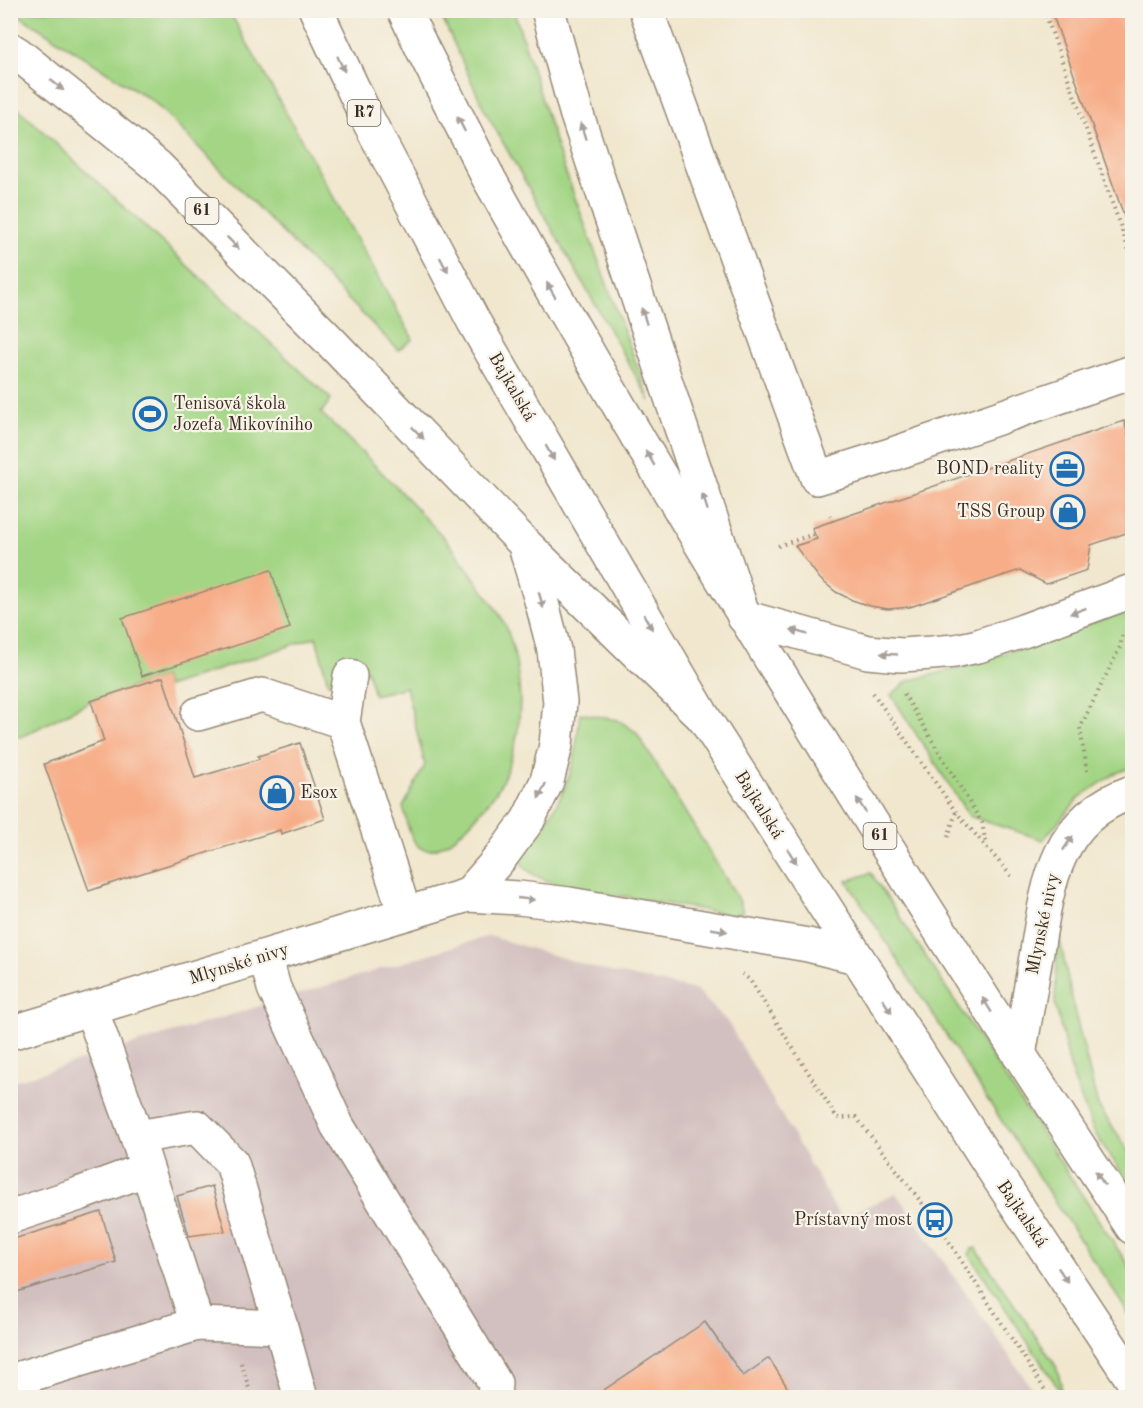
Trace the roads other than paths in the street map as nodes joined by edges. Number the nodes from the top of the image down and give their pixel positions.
1 (316, 10) edge
2 (404, 10) edge
3 (548, 10) edge
4 (646, 10) edge
5 (10, 49) edge
6 (1132, 372) edge
7 (525, 544) junction
8 (1132, 591) edge
9 (744, 617) junction
10 (350, 676) dead end
11 (198, 714) dead end
12 (704, 718) junction
13 (343, 722) junction
14 (1132, 792) edge
15 (468, 895) junction
16 (405, 914) junction
17 (265, 956) junction
18 (856, 957) junction
19 (91, 1009) junction
20 (10, 1033) edge
21 (1019, 1055) junction
22 (136, 1137) junction
23 (147, 1169) junction
24 (10, 1217) edge
25 (1132, 1227) edge
26 (197, 1324) junction
27 (281, 1327) junction
28 (1132, 1379) edge
29 (10, 1381) edge
30 (301, 1398) edge
31 (494, 1398) edge

1 -> 12 main road, Bajkalská / R7
9 -> 2 main road
9 -> 3 main road
4 - 6 main road
5 -> 7 main road, 61
7 - 12 main road, 61
7 -> 15 main road
8 -> 9 main road
21 -> 9 main road, 61
10 - 13 main road
11 - 13 main road
12 -> 18 main road, Bajkalská / 61
13 - 16 main road
21 -> 14 main road, Mlynské nivy
15 - 16 main road, Mlynské nivy
15 -> 18 main road
16 - 17 main road, Mlynské nivy
17 - 19 main road, Mlynské nivy
17 - 31 main road
18 -> 28 main road, Bajkalská / 61
19 - 20 main road, Mlynské nivy
19 - 22 main road
25 -> 21 main road, 61
22 - 23 main road
22 - 27 main road
23 - 24 main road
23 - 26 main road
26 - 27 main road
26 - 29 main road
27 - 30 main road

